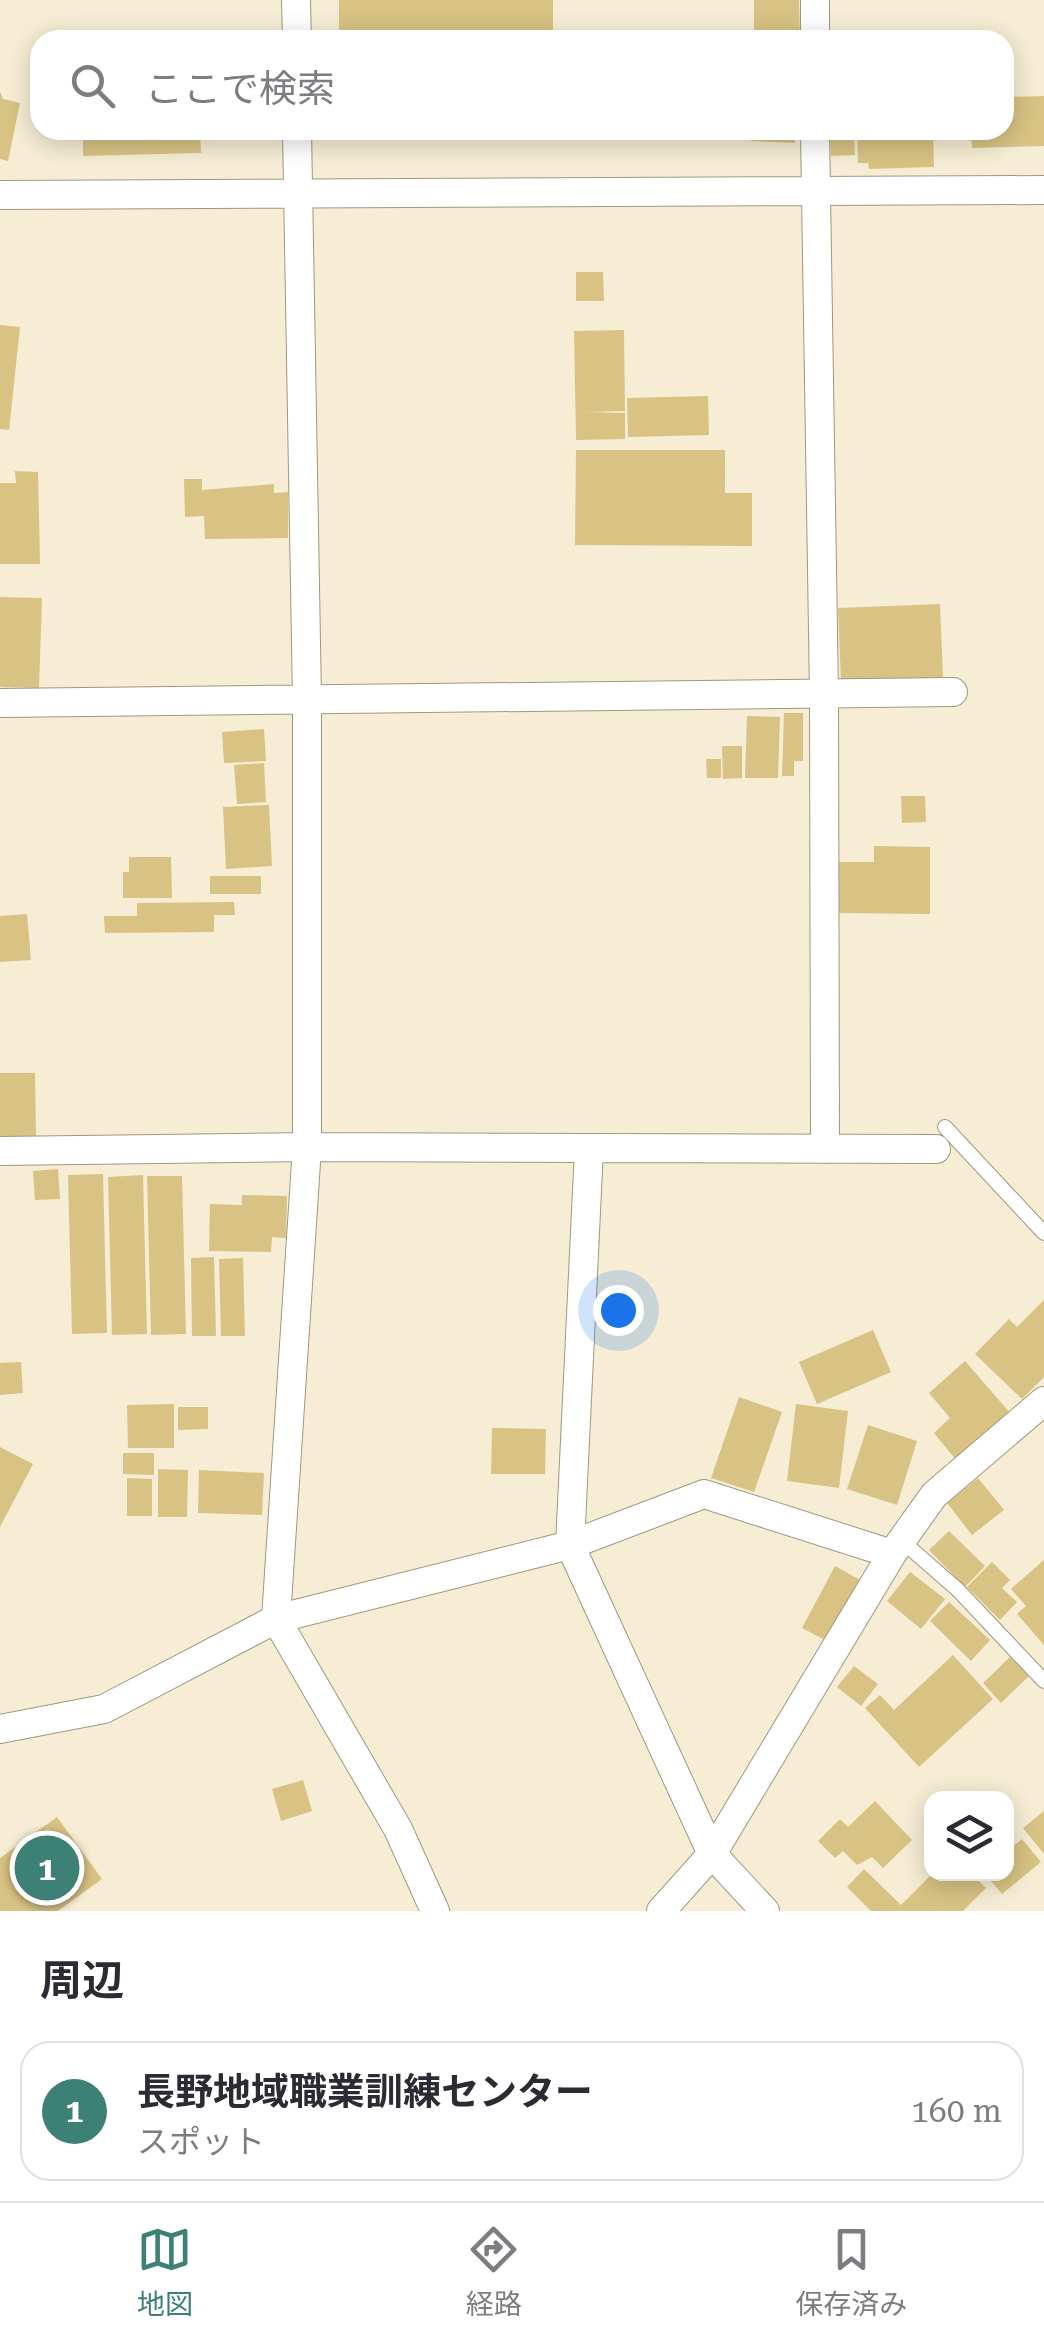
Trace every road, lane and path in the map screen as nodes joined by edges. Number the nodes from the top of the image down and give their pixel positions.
1 (296, 0) edge
2 (815, 0) edge
3 (297, 30) edge
4 (815, 30) edge
5 (297, 140) edge
6 (815, 140) edge
7 (815, 190) junction
8 (1044, 190) edge
9 (297, 191) junction
10 (0, 195) edge
11 (953, 692) dead end
12 (824, 694) junction
13 (307, 700) junction
14 (0, 704) edge
15 (940, 1138) joint
16 (307, 1146) junction
17 (589, 1149) junction
18 (825, 1149) junction
19 (0, 1151) edge
20 (1044, 1234) edge
21 (1044, 1401) edge
22 (570, 1545) junction
23 (897, 1547) junction
24 (276, 1619) junction
25 (1044, 1681) edge
26 (0, 1729) edge
27 (712, 1854) junction
28 (435, 1911) edge
29 (661, 1911) edge
30 (765, 1911) edge

1 - 3 street
2 - 4 street
5 - 9 street
6 - 7 street
7 - 8 street
7 - 9 street
7 - 12 street
9 - 10 street
9 - 13 street
11 - 12 street
12 - 13 street
12 - 18 street
13 - 14 street
13 - 16 street
15 - 18 street
15 - 20 lane
16 - 17 street
16 - 19 street
16 - 24 street
17 - 18 street
17 - 22 street
21 - 23 street
22 - 23 street
22 - 24 street
22 - 27 street
23 - 25 lane
23 - 27 street
24 - 26 street
24 - 28 street
27 - 29 street
27 - 30 street

